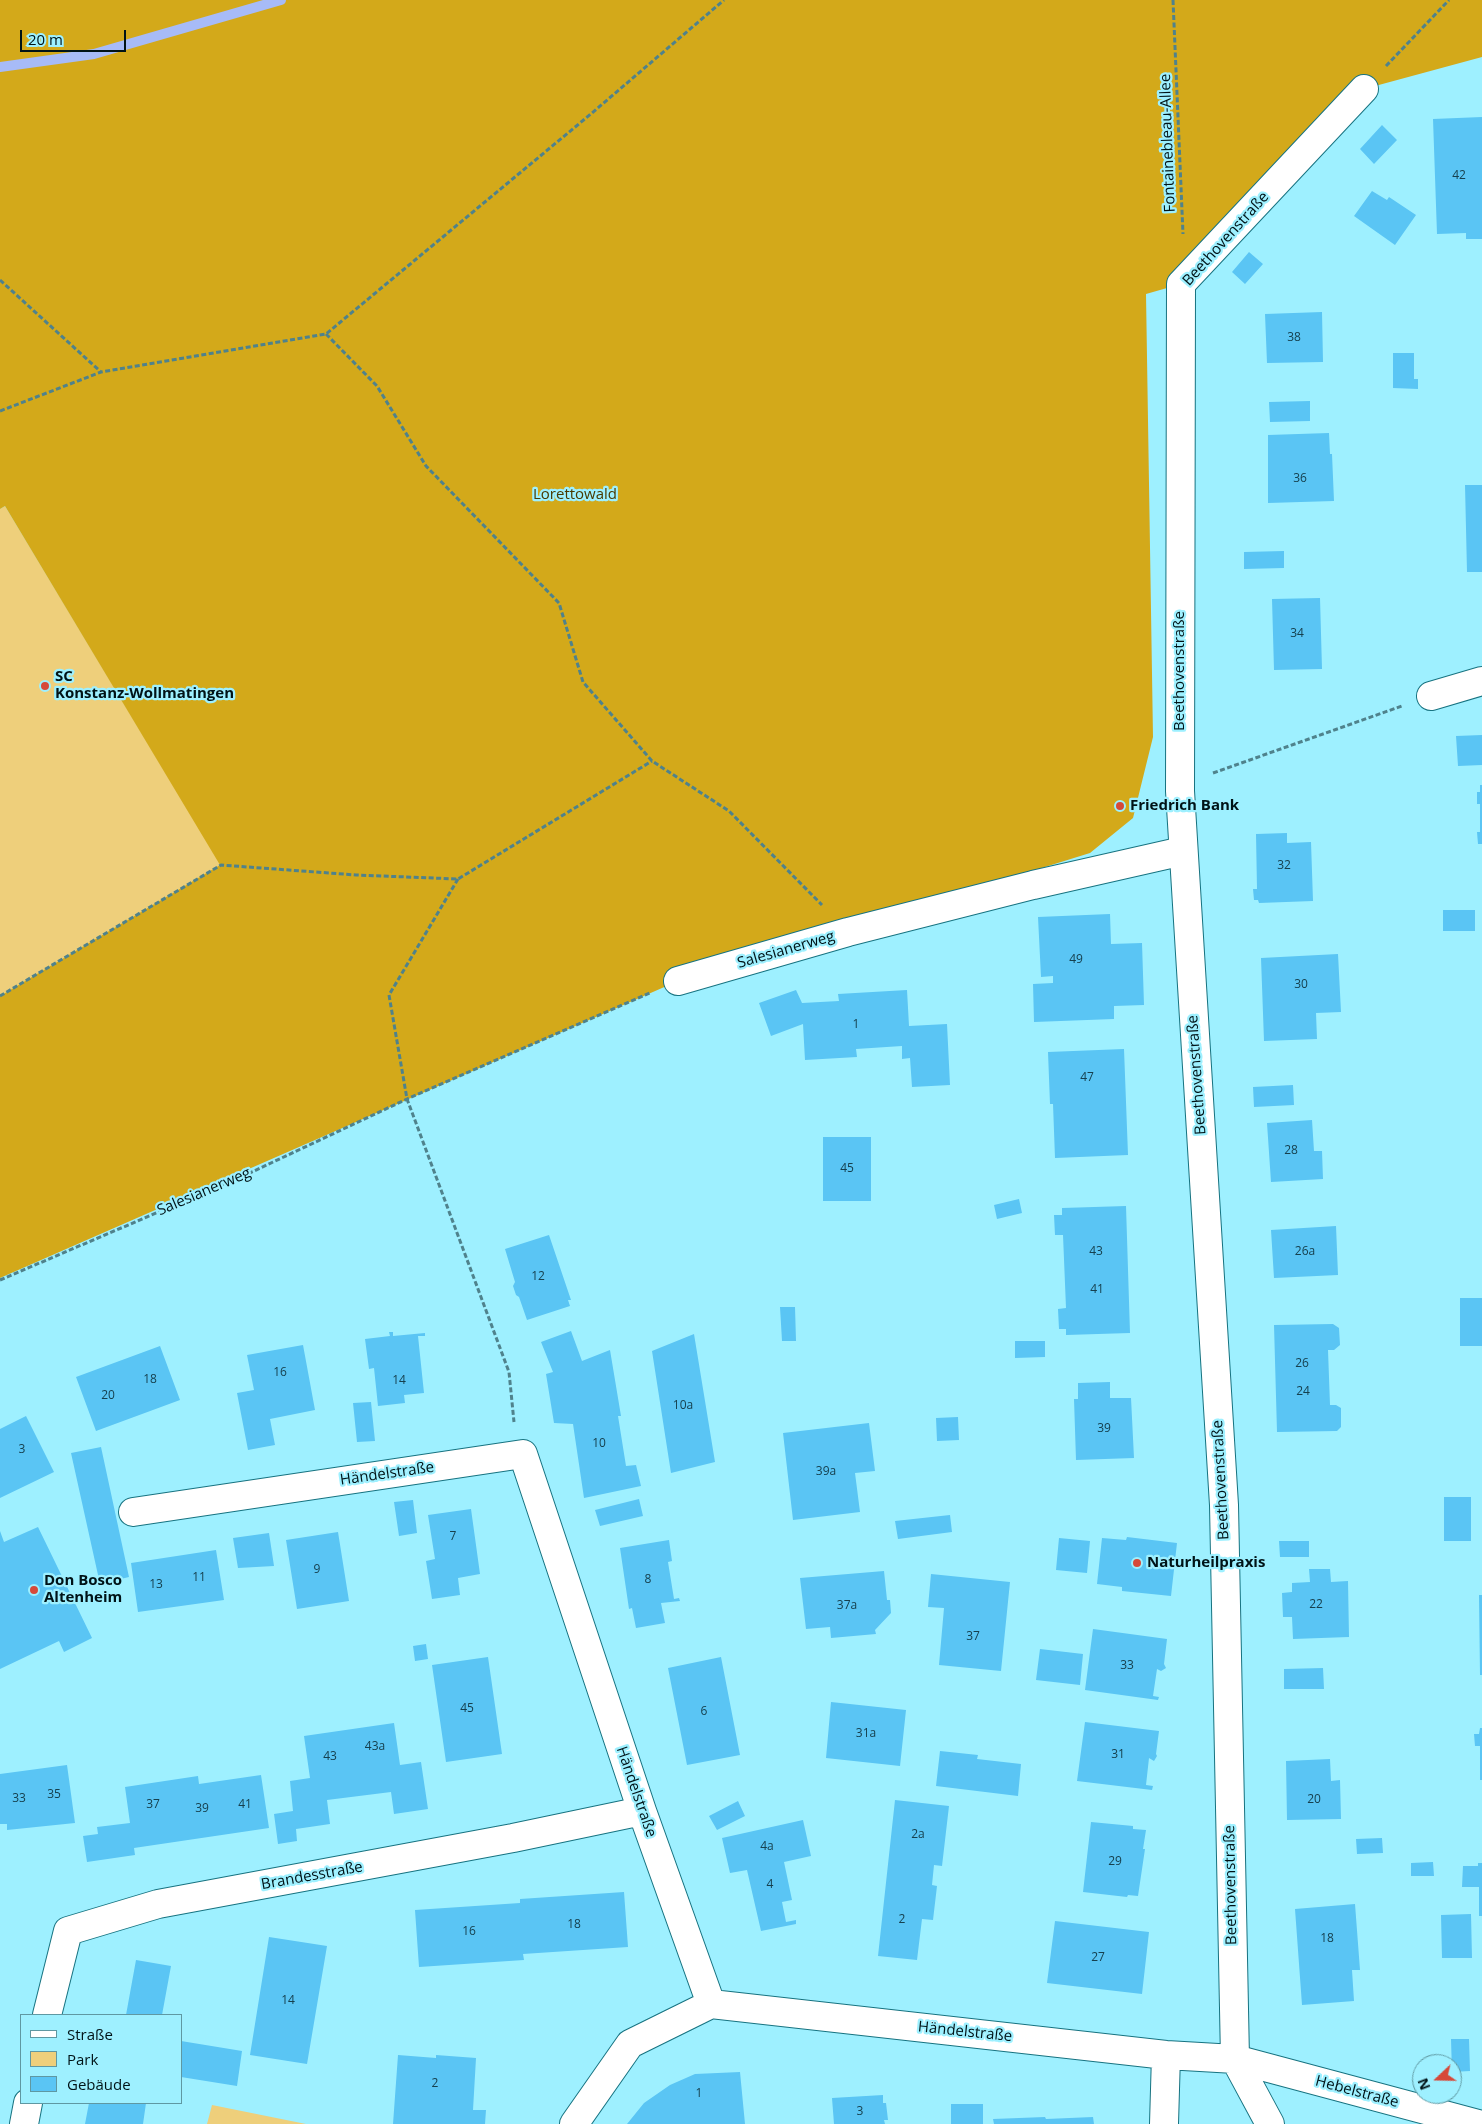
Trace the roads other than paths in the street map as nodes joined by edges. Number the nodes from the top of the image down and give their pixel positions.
1 (1364, 89) road end
2 (1482, 681) edge
3 (1432, 696) road end
4 (1182, 851) junction
5 (678, 981) road end
6 (133, 1512) dead end
7 (642, 1811) junction
8 (711, 2004) junction
9 (47, 2014) edge
10 (1166, 2055) junction
11 (1235, 2059) junction
12 (28, 2104) edge
13 (24, 2124) edge
14 (574, 2124) edge
15 (1164, 2124) edge
16 (1270, 2124) edge
17 (1478, 2124) edge

1 - 4 street, Beethovenstraße
2 - 3 street
4 - 5 street, Salesianerweg
4 - 11 street, Beethovenstraße
6 - 7 street, Händelstraße
7 - 8 street, Händelstraße
7 - 9 street, Brandesstraße
8 - 10 street, Händelstraße
8 - 14 street
10 - 11 street, Händelstraße
10 - 15 street
11 - 16 street, Beethovenstraße
11 - 17 street, Hebelstraße
12 - 13 street

